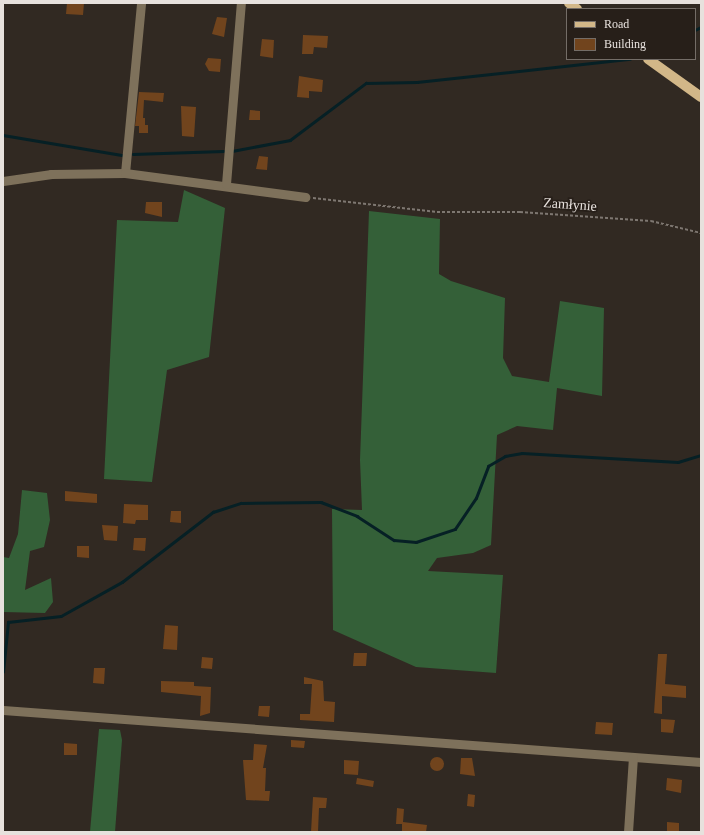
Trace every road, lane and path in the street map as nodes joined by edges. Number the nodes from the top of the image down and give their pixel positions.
1 (141, 3) edge
2 (241, 3) edge
3 (649, 60) edge
4 (701, 97) edge
5 (125, 173) junction
6 (3, 181) edge
7 (226, 184) junction
8 (305, 197) joint
9 (701, 232) edge
10 (3, 710) edge
11 (633, 757) junction
12 (701, 762) edge
13 (628, 832) edge

1 - 5 street
2 - 7 street
3 - 4 main road
5 - 6 street
5 - 7 street
7 - 8 street
8 - 9 path, Zamłynie
10 - 11 street
11 - 12 street
11 - 13 street

